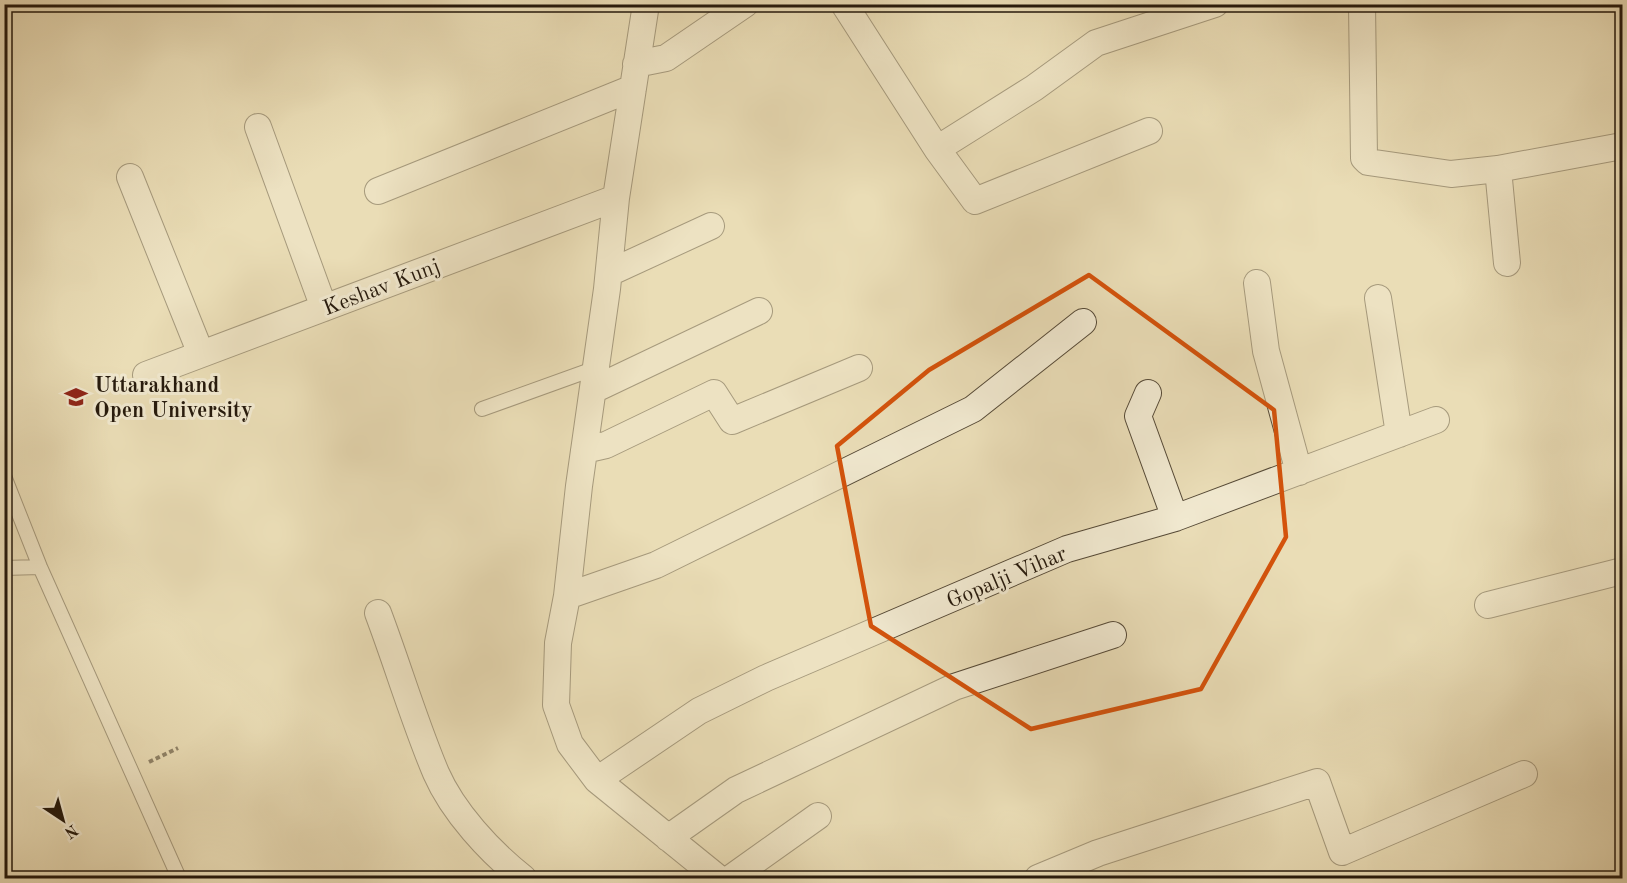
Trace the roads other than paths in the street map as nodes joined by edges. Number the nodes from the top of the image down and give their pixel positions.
1 (646, 4) edge
2 (745, 4) edge
3 (844, 4) edge
4 (1215, 4) edge
5 (1362, 4) edge
6 (635, 76) junction
7 (258, 127) dead end
8 (1149, 130) dead end
9 (1623, 146) edge
10 (937, 149) junction
11 (1498, 170) junction
12 (130, 177) dead end
13 (378, 191) dead end
14 (616, 198) junction
15 (711, 226) dead end
16 (1507, 263) dead end
17 (609, 273) junction
18 (1257, 283) dead end
19 (1378, 298) dead end
20 (324, 308) junction
21 (759, 312) dead end
22 (1083, 322) dead end
23 (201, 354) junction
24 (859, 368) dead end
25 (146, 375) dead end
26 (594, 379) junction
27 (1148, 393) dead end
28 (482, 409) dead end
29 (1436, 420) dead end
30 (1399, 434) junction
31 (584, 450) junction
32 (1299, 472) junction
33 (4, 476) edge
34 (1175, 518) junction
35 (40, 567) junction
36 (4, 568) edge
37 (1623, 572) edge
38 (567, 597) junction
39 (1488, 605) dead end
40 (378, 613) dead end
41 (1113, 635) dead end
42 (1524, 774) dead end
43 (597, 780) junction
44 (818, 816) dead end
45 (668, 838) junction
46 (509, 874) edge
47 (179, 879) edge
48 (718, 879) edge
49 (731, 879) edge
50 (1038, 879) edge

1 - 6 street
2 - 6 street
3 - 10 street
4 - 10 street
5 - 11 street
6 - 13 street
6 - 14 street
7 - 20 street
8 - 10 street
9 - 11 street
11 - 16 street
12 - 23 street
14 - 17 street
14 - 20 street, Keshav Kunj
15 - 17 street
17 - 26 street
18 - 32 street
19 - 30 street
20 - 23 street, Keshav Kunj
21 - 26 street
22 - 38 street
23 - 25 street, Keshav Kunj
24 - 31 street
26 - 28 lane
26 - 31 street
27 - 34 street
29 - 30 street, Gopalji Vihar
30 - 32 street, Gopalji Vihar
31 - 38 street
32 - 34 street, Gopalji Vihar
33 - 35 lane
34 - 43 street, Gopalji Vihar
35 - 36 lane
35 - 47 lane
37 - 39 street
38 - 43 street
40 - 46 street
41 - 45 street
42 - 50 street
43 - 45 street
44 - 49 street
45 - 48 street

